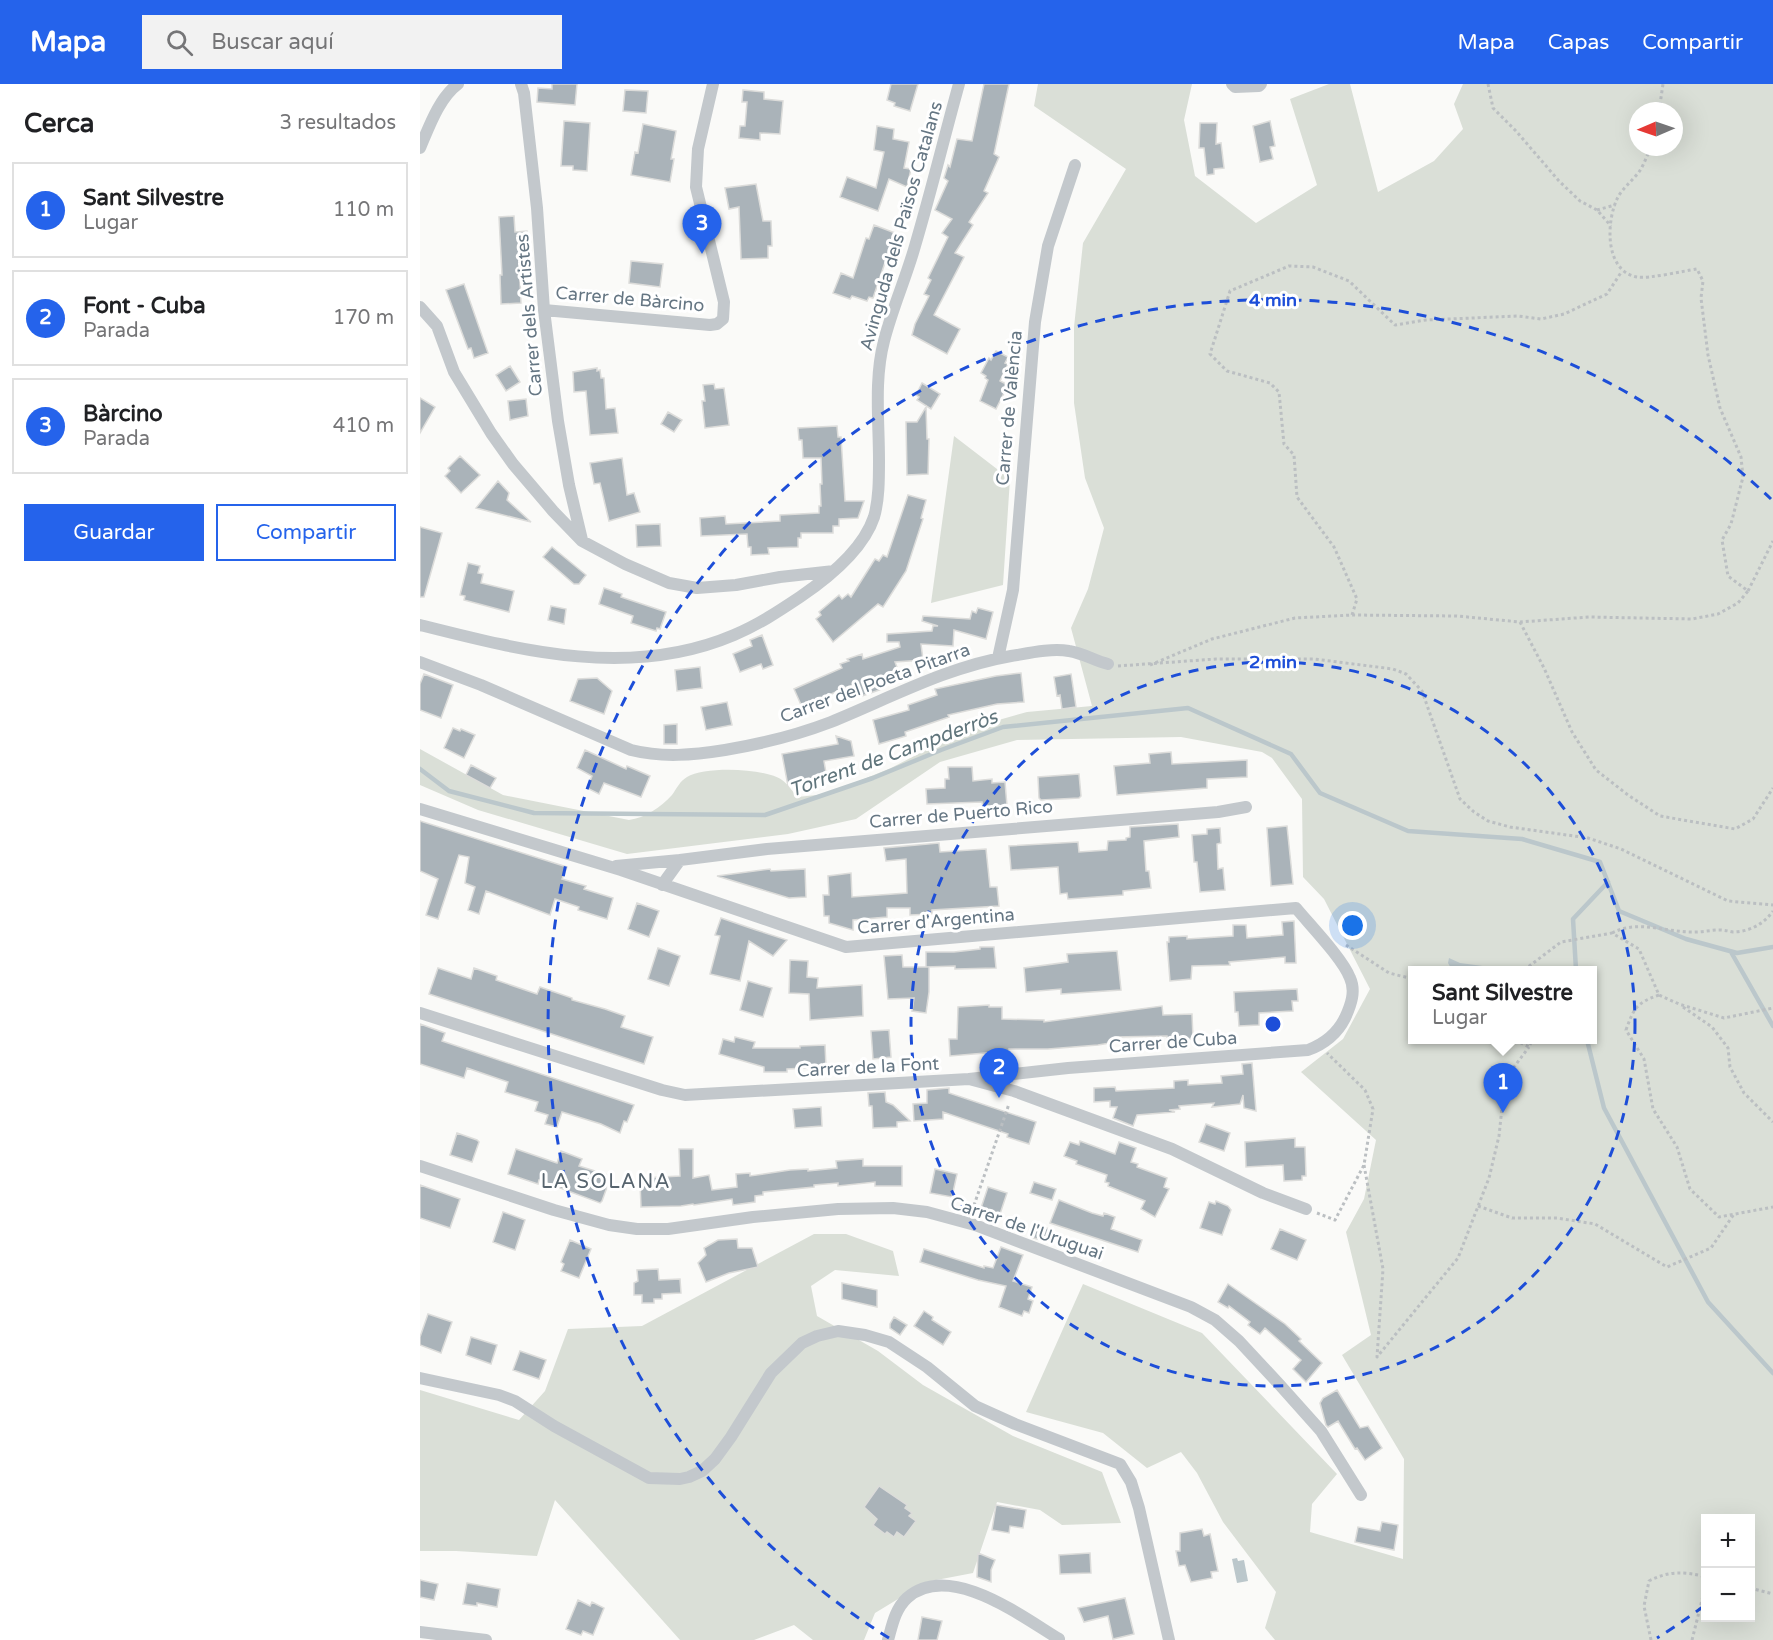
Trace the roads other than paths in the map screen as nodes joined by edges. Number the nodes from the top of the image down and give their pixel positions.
1 (458, 84) edge
2 (521, 84) edge
3 (713, 84) edge
4 (959, 84) edge
5 (1232, 84) edge
6 (1262, 84) edge
7 (420, 148) edge
8 (1075, 165) dead end
9 (420, 307) edge
10 (544, 310) junction
11 (582, 541) junction
12 (834, 571) junction
13 (420, 625) edge
14 (998, 658) junction
15 (420, 662) edge
16 (1108, 664) road end
17 (1246, 807) dead end
18 (420, 809) edge
19 (680, 860) junction
20 (609, 867) junction
21 (662, 885) junction
22 (420, 1013) edge
23 (1319, 1046) joint
24 (969, 1079) junction
25 (420, 1166) edge
26 (1306, 1209) road end
27 (420, 1378) edge
28 (1362, 1495) dead end
29 (420, 1632) edge
30 (1059, 1639) edge
31 (486, 1640) edge
32 (888, 1640) edge
33 (1169, 1640) edge

1 - 7 street
2 - 10 street, Carrer dels Artistes
3 - 10 street, Carrer de Bàrcino
4 - 12 street, Avinguda dels Països Catalans
5 - 6 street
8 - 14 street, Carrer de València
9 - 11 street
10 - 11 street, Carrer dels Artistes
11 - 12 street
12 - 13 street, Avinguda dels Països Catalans
14 - 15 street, Carrer del Poeta Pitarra
14 - 16 street, Carrer del Poeta Pitarra
17 - 19 street, Carrer de Puerto Rico
18 - 20 street, Carrer d'Argentina
19 - 20 street, Carrer de Puerto Rico
19 - 21 street
20 - 21 street, Carrer d'Argentina
21 - 23 street, Carrer d'Argentina
22 - 24 street, Carrer de la Font
23 - 24 street, Carrer de Cuba
24 - 26 street, Carrer de la Font
25 - 28 street, Carrer de l'Uruguai
27 - 33 street
29 - 31 street
30 - 32 street

